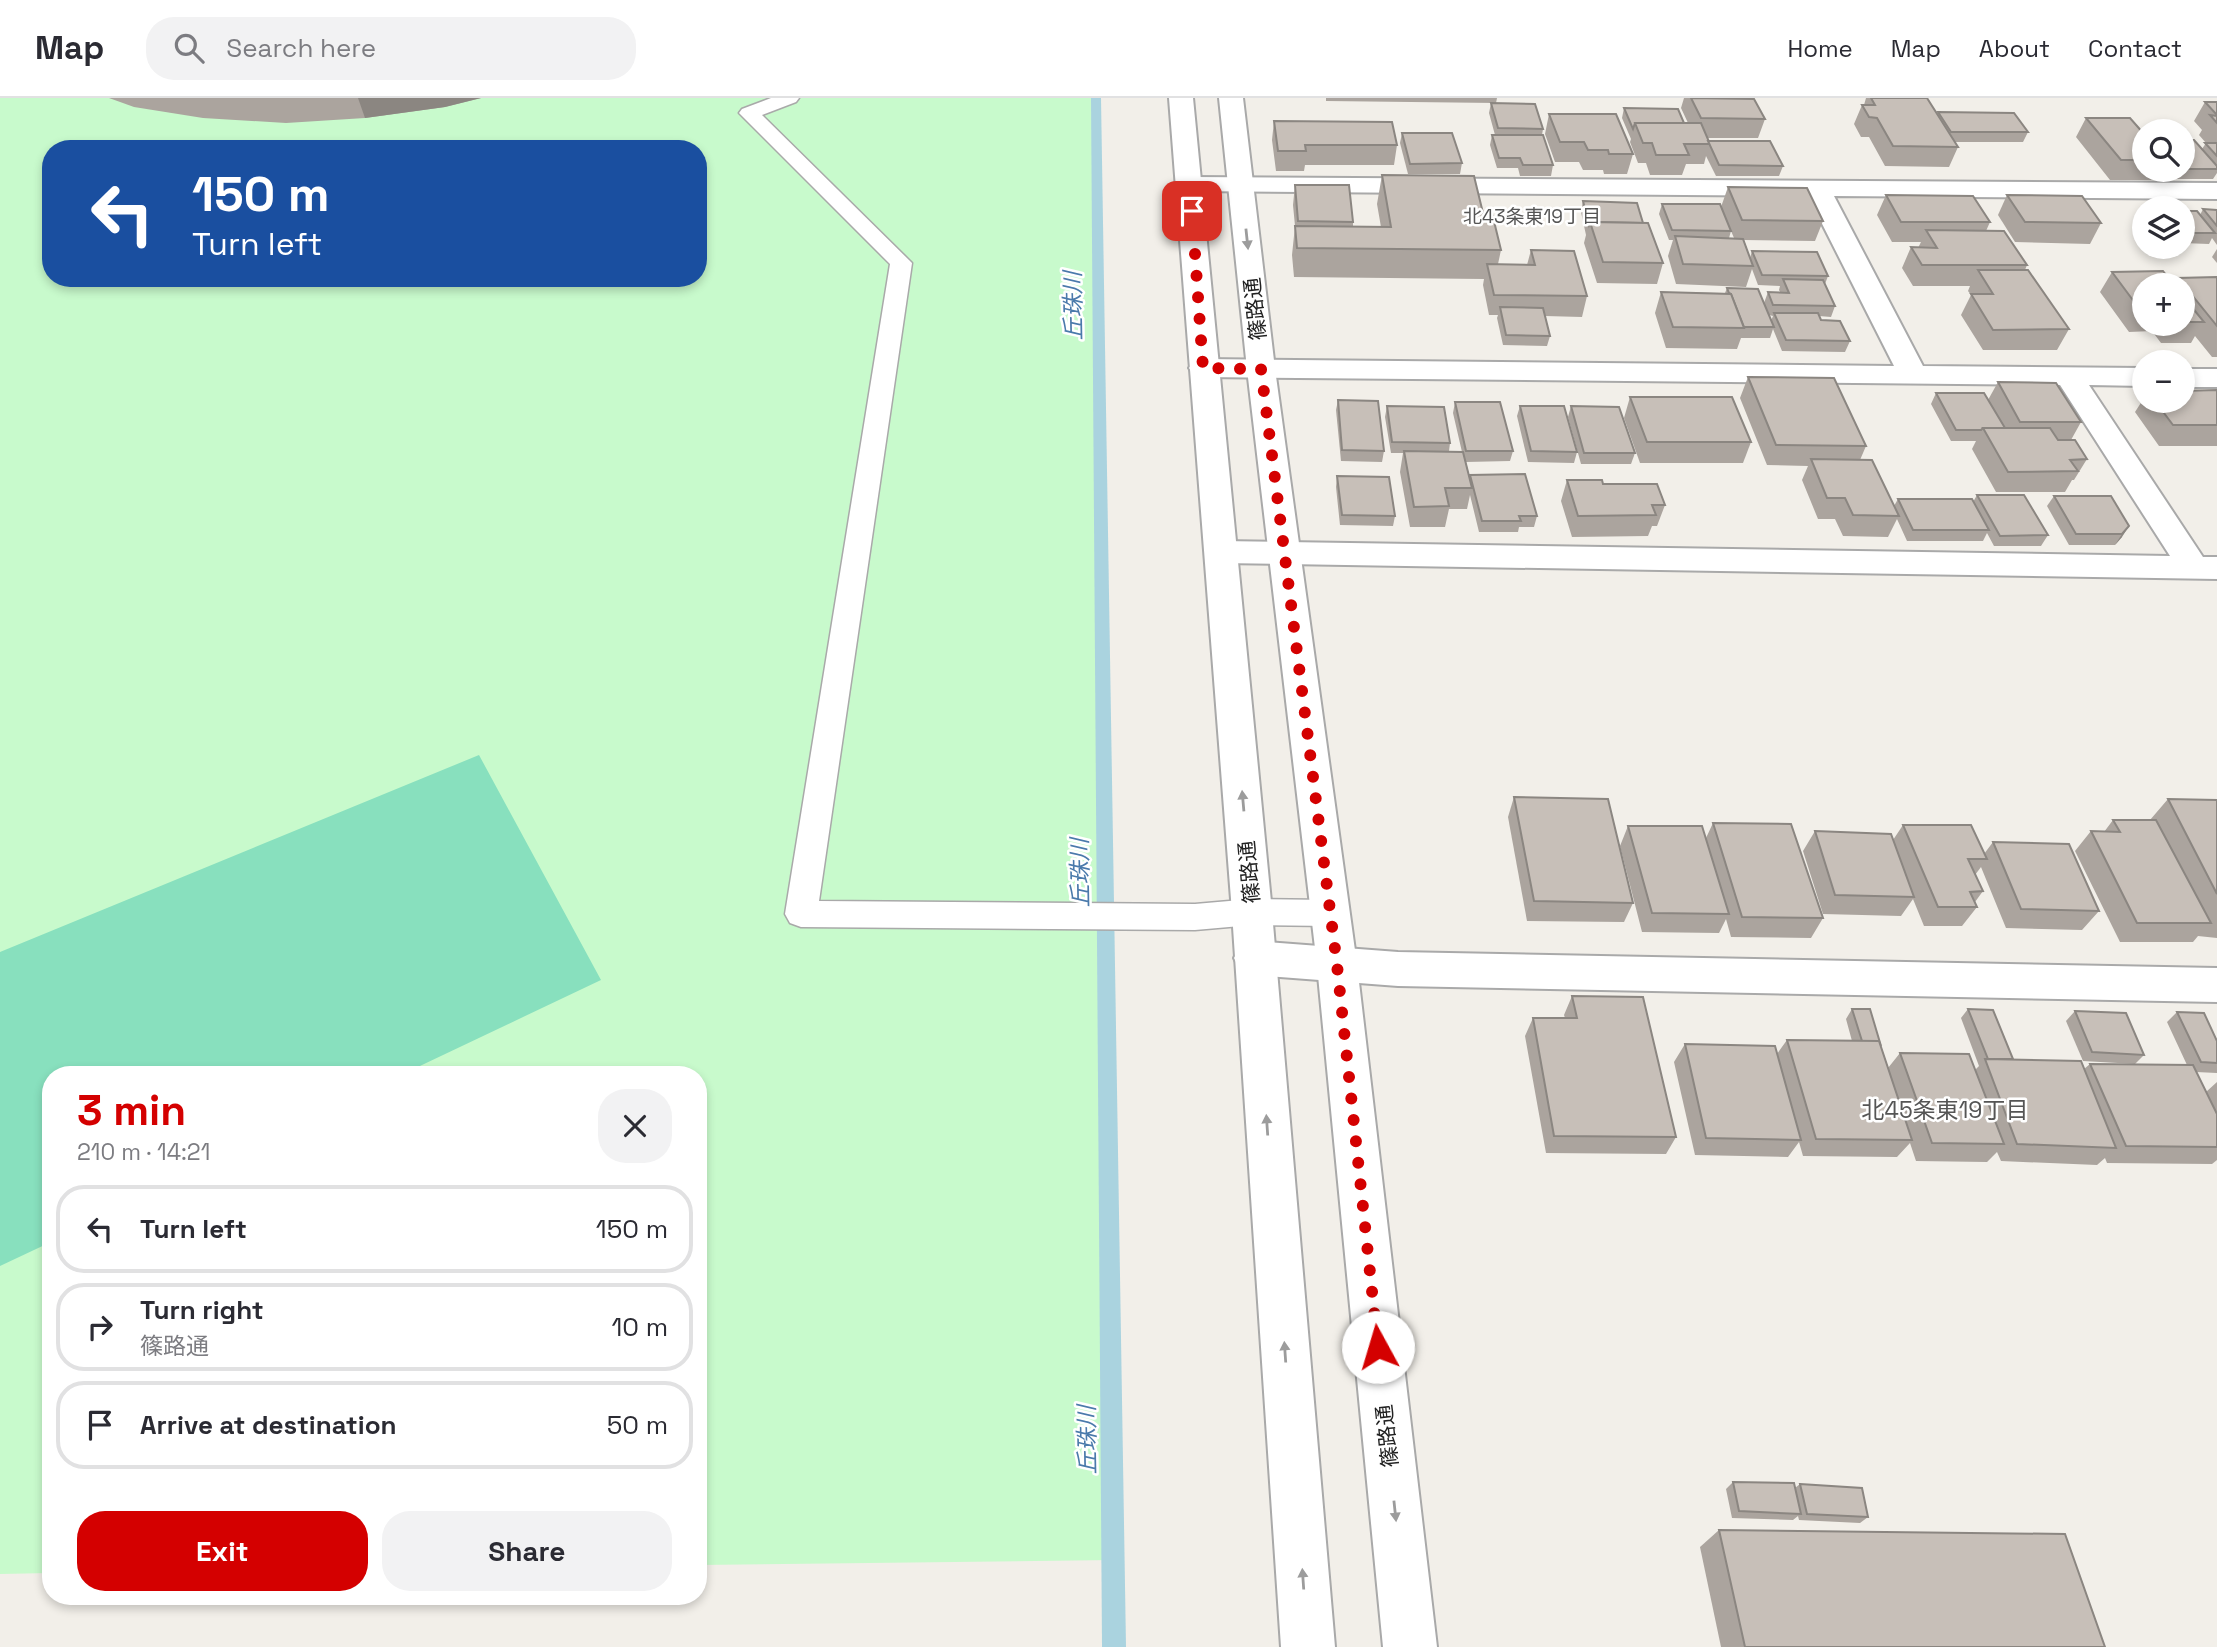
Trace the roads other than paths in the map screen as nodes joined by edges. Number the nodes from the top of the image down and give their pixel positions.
1 (789, 98) edge
2 (1181, 98) edge
3 (1231, 98) edge
4 (1241, 183) junction
5 (1190, 184) junction
6 (1816, 188) junction
7 (2217, 191) edge
8 (1203, 368) junction
9 (1261, 369) junction
10 (1913, 375) junction
11 (2069, 377) junction
12 (2132, 377) edge
13 (2195, 378) edge
14 (2217, 378) edge
15 (1222, 552) junction
16 (1285, 552) junction
17 (2206, 568) edge
18 (1252, 912) junction
19 (1330, 913) junction
20 (1254, 958) junction
21 (1337, 965) junction
22 (2217, 985) edge
23 (1308, 1647) edge
24 (1410, 1647) edge

1 - 18 lane
2 - 5 street, 篠路通
3 - 4 street, 篠路通
4 - 5 street
4 - 6 street
4 -> 9 street, 篠路通
5 - 8 street, 篠路通
6 - 7 street
6 - 10 street
8 - 9 street
8 - 15 street, 篠路通
9 - 10 street
9 - 16 street, 篠路通
10 - 11 street
11 - 12 street
11 - 17 street
13 - 14 street
15 - 16 street
18 -> 15 street, 篠路通
16 - 17 street
16 - 19 street, 篠路通
18 - 19 lane
18 - 20 street, 篠路通
19 - 21 street, 篠路通
20 - 21 street
23 -> 20 street, 篠路通
21 - 22 street
21 -> 24 street, 篠路通

